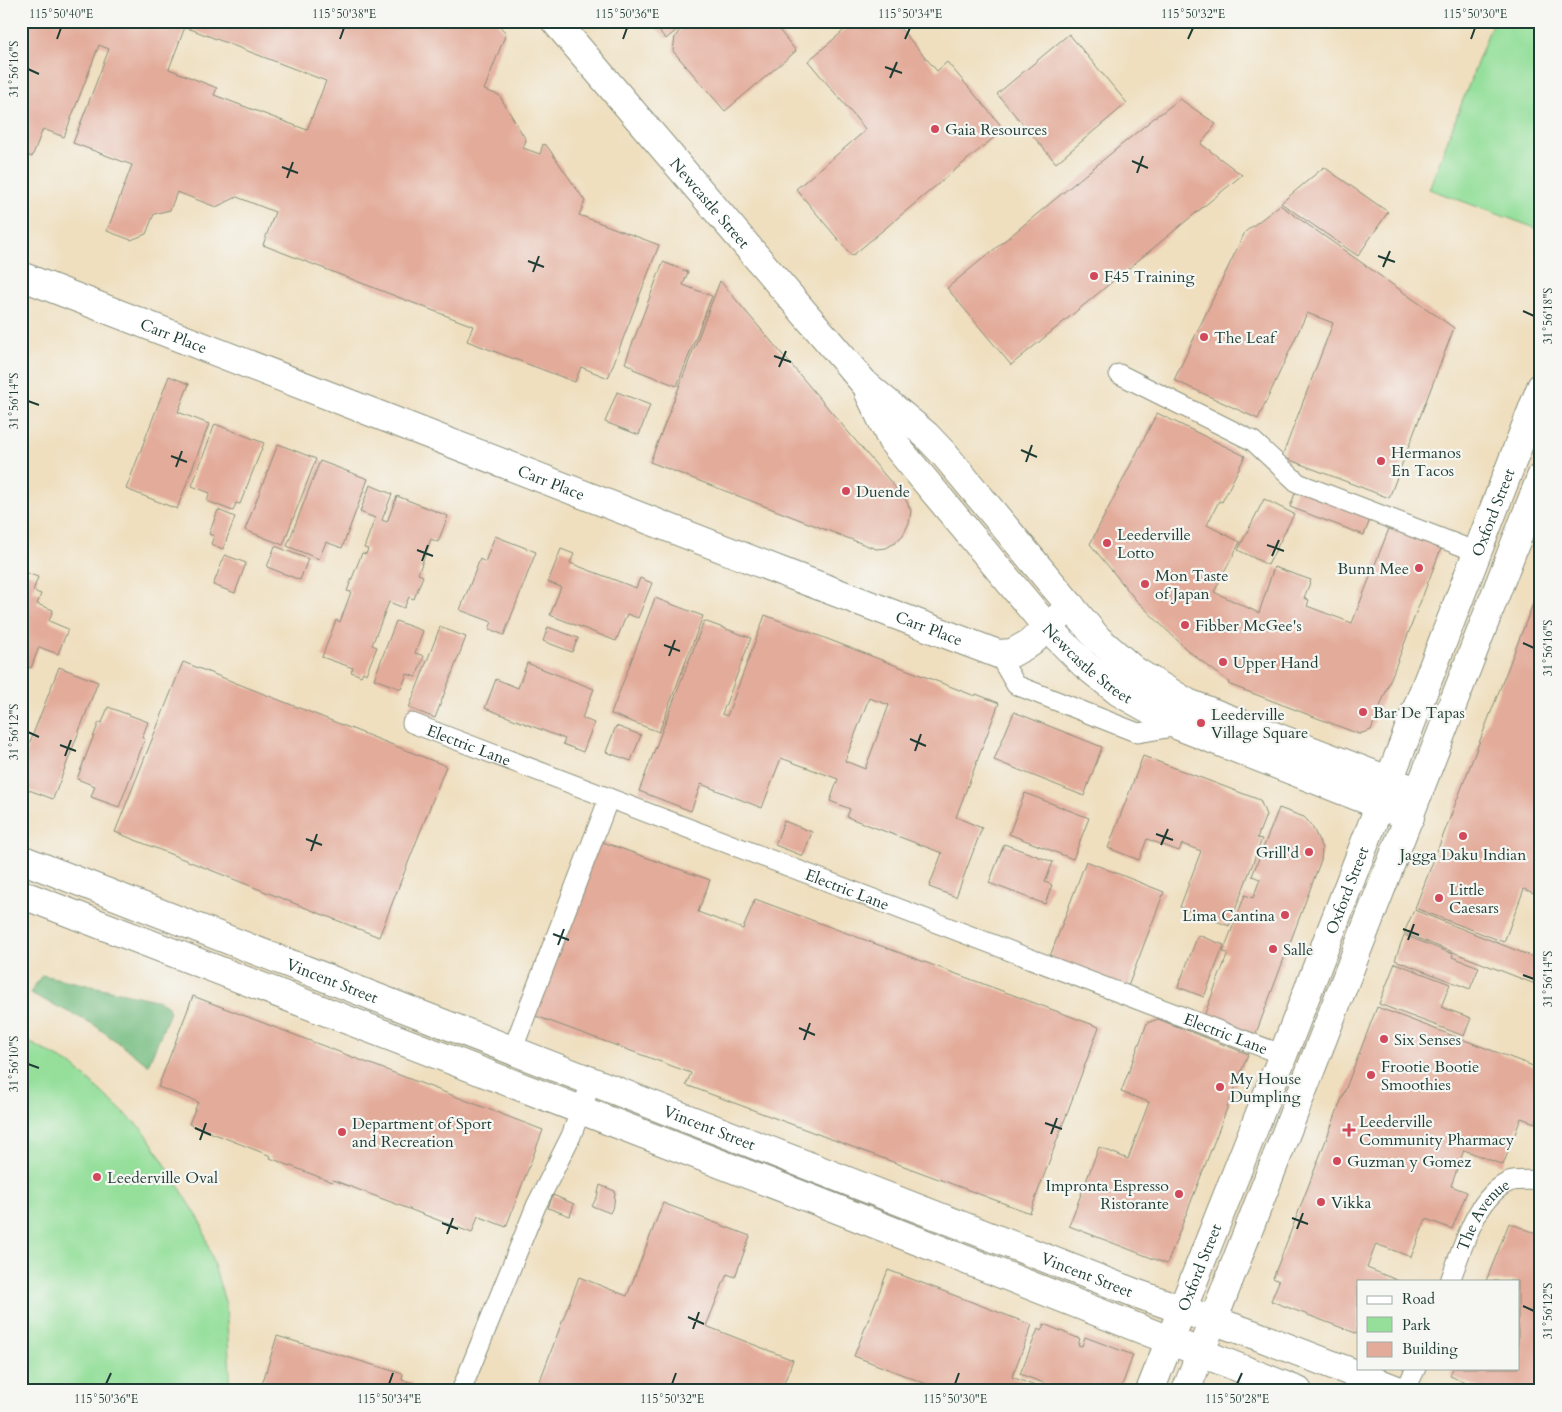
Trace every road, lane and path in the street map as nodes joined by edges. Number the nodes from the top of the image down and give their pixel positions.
1 (555, 21) edge
2 (21, 276) edge
3 (1119, 374) dead end
4 (865, 384) junction
5 (1541, 387) edge
6 (1541, 477) edge
7 (1477, 552) junction
8 (1071, 606) junction
9 (1047, 627) junction
10 (998, 654) junction
11 (412, 724) dead end
12 (1179, 726) junction
13 (1385, 793) junction
14 (609, 798) junction
15 (1415, 805) junction
16 (21, 859) edge
17 (21, 894) edge
18 (512, 1051) junction
19 (1284, 1055) junction
20 (592, 1080) junction
21 (581, 1110) junction
22 (1541, 1180) edge
23 (1450, 1280) edge
24 (1182, 1310) junction
25 (1213, 1321) junction
26 (1170, 1340) junction
27 (1201, 1352) junction
28 (1415, 1370) edge
29 (462, 1391) edge
30 (1150, 1391) edge
31 (1186, 1391) edge
32 (1298, 1391) edge
33 (1400, 1391) edge
34 (1405, 1391) edge

1 - 4 main road, Newcastle Street
2 - 10 main road, Carr Place
3 - 7 lane
4 - 8 main road, Newcastle Street
4 - 9 main road, Newcastle Street
5 - 7 main road, Oxford Street
6 - 15 main road, Oxford Street
7 - 13 main road, Oxford Street
8 - 9 main road
8 - 13 main road, Newcastle Street
9 - 10 main road
9 - 12 main road, Newcastle Street
10 - 12 lane
11 - 14 lane, Electric Lane
12 - 13 main road, Newcastle Street
13 - 15 main road, Newcastle Street
13 - 19 main road, Oxford Street
14 - 18 lane
14 - 19 lane, Electric Lane
15 - 25 main road, Oxford Street
16 - 18 main road, Vincent Street
17 - 21 main road, Vincent Street
18 - 20 main road, Vincent Street
19 - 24 main road, Oxford Street
20 - 21 lane
20 - 24 main road, Vincent Street
21 - 26 main road, Vincent Street
21 - 29 lane
22 - 23 lane, The Avenue
24 - 25 main road, Vincent Street
24 - 26 main road, Oxford Street
25 - 27 main road, Oxford Street
25 - 33 main road, Vincent Street
26 - 27 main road, Vincent Street
26 - 30 main road, Oxford Street
27 - 31 main road, Oxford Street
27 - 32 main road, Vincent Street
28 - 34 lane

